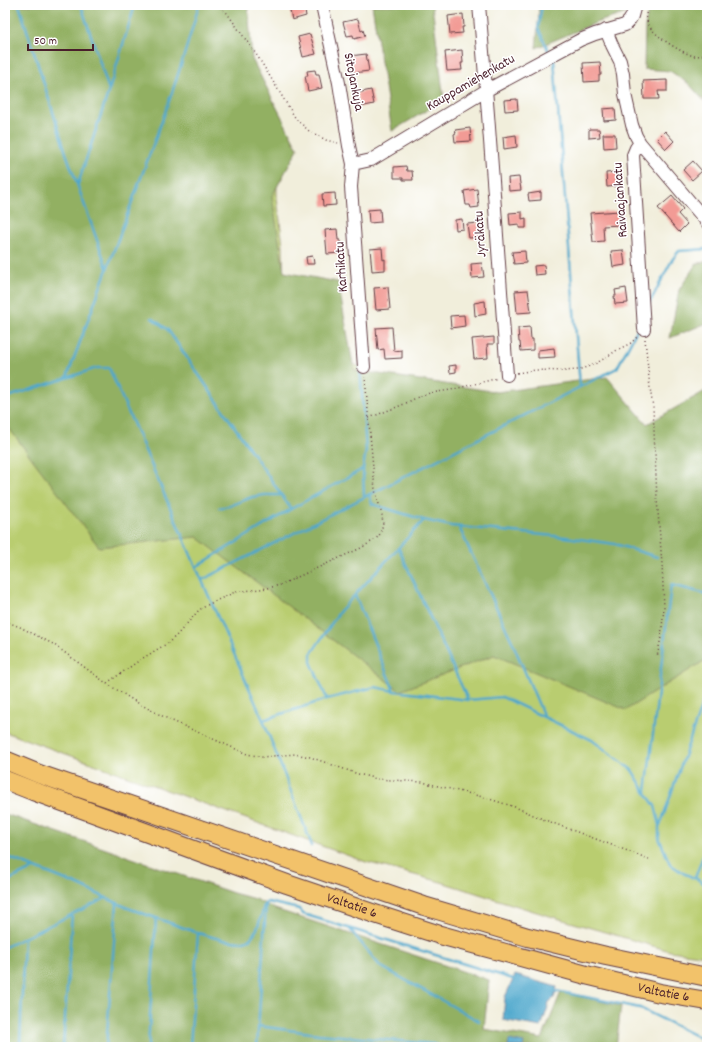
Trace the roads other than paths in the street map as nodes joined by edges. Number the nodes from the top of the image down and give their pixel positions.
1 (322, 5) edge
2 (479, 5) edge
3 (635, 5) edge
4 (606, 30) junction
5 (487, 90) junction
6 (640, 143) junction
7 (353, 164) junction
8 (707, 222) edge
9 (644, 329) road end
10 (364, 367) road end
11 (507, 375) dead end
12 (5, 760) edge
13 (5, 780) edge
14 (707, 977) edge
15 (707, 1001) edge

1 - 7 street, Sitojankuja
2 - 5 street, Jyräkatu
3 - 4 street, Kauppamiehenkatu
4 - 5 street, Kauppamiehenkatu
4 - 6 street
5 - 7 street, Kauppamiehenkatu
5 - 11 street, Jyräkatu
6 - 8 street
6 - 9 street, Raivaajankatu
7 - 10 street, Karhikatu
12 - 14 highway, Valtatie 6
13 - 15 highway, Valtatie 6

